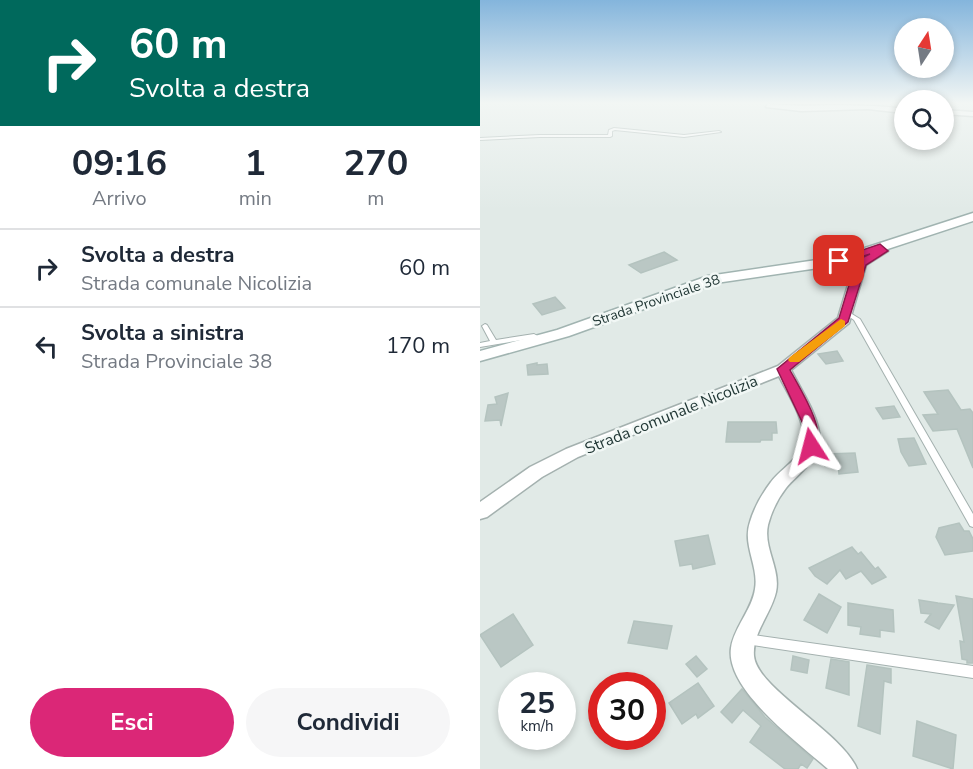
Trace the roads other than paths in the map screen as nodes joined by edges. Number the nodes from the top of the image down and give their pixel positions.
1 (512, 138) edge
2 (480, 140) edge
3 (973, 217) edge
4 (880, 247) junction
5 (848, 313) junction
6 (485, 326) dead end
7 (542, 339) junction
8 (494, 342) junction
9 (480, 345) edge
10 (480, 356) edge
11 (783, 369) junction
12 (480, 512) edge
13 (973, 523) edge
14 (744, 639) junction
15 (973, 672) edge
16 (844, 769) edge

1 - 2 lane
3 - 4 street, Strada Provinciale 38
4 - 5 street, Strada comunale Nicolizia
4 - 7 street, Strada Provinciale 38
5 - 11 street, Strada comunale Nicolizia
5 - 13 lane
6 - 8 lane
7 - 8 lane
7 - 10 street, Strada Provinciale 38
8 - 9 lane
11 - 12 street, Strada comunale Nicolizia
11 - 14 street
14 - 15 lane
14 - 16 street

